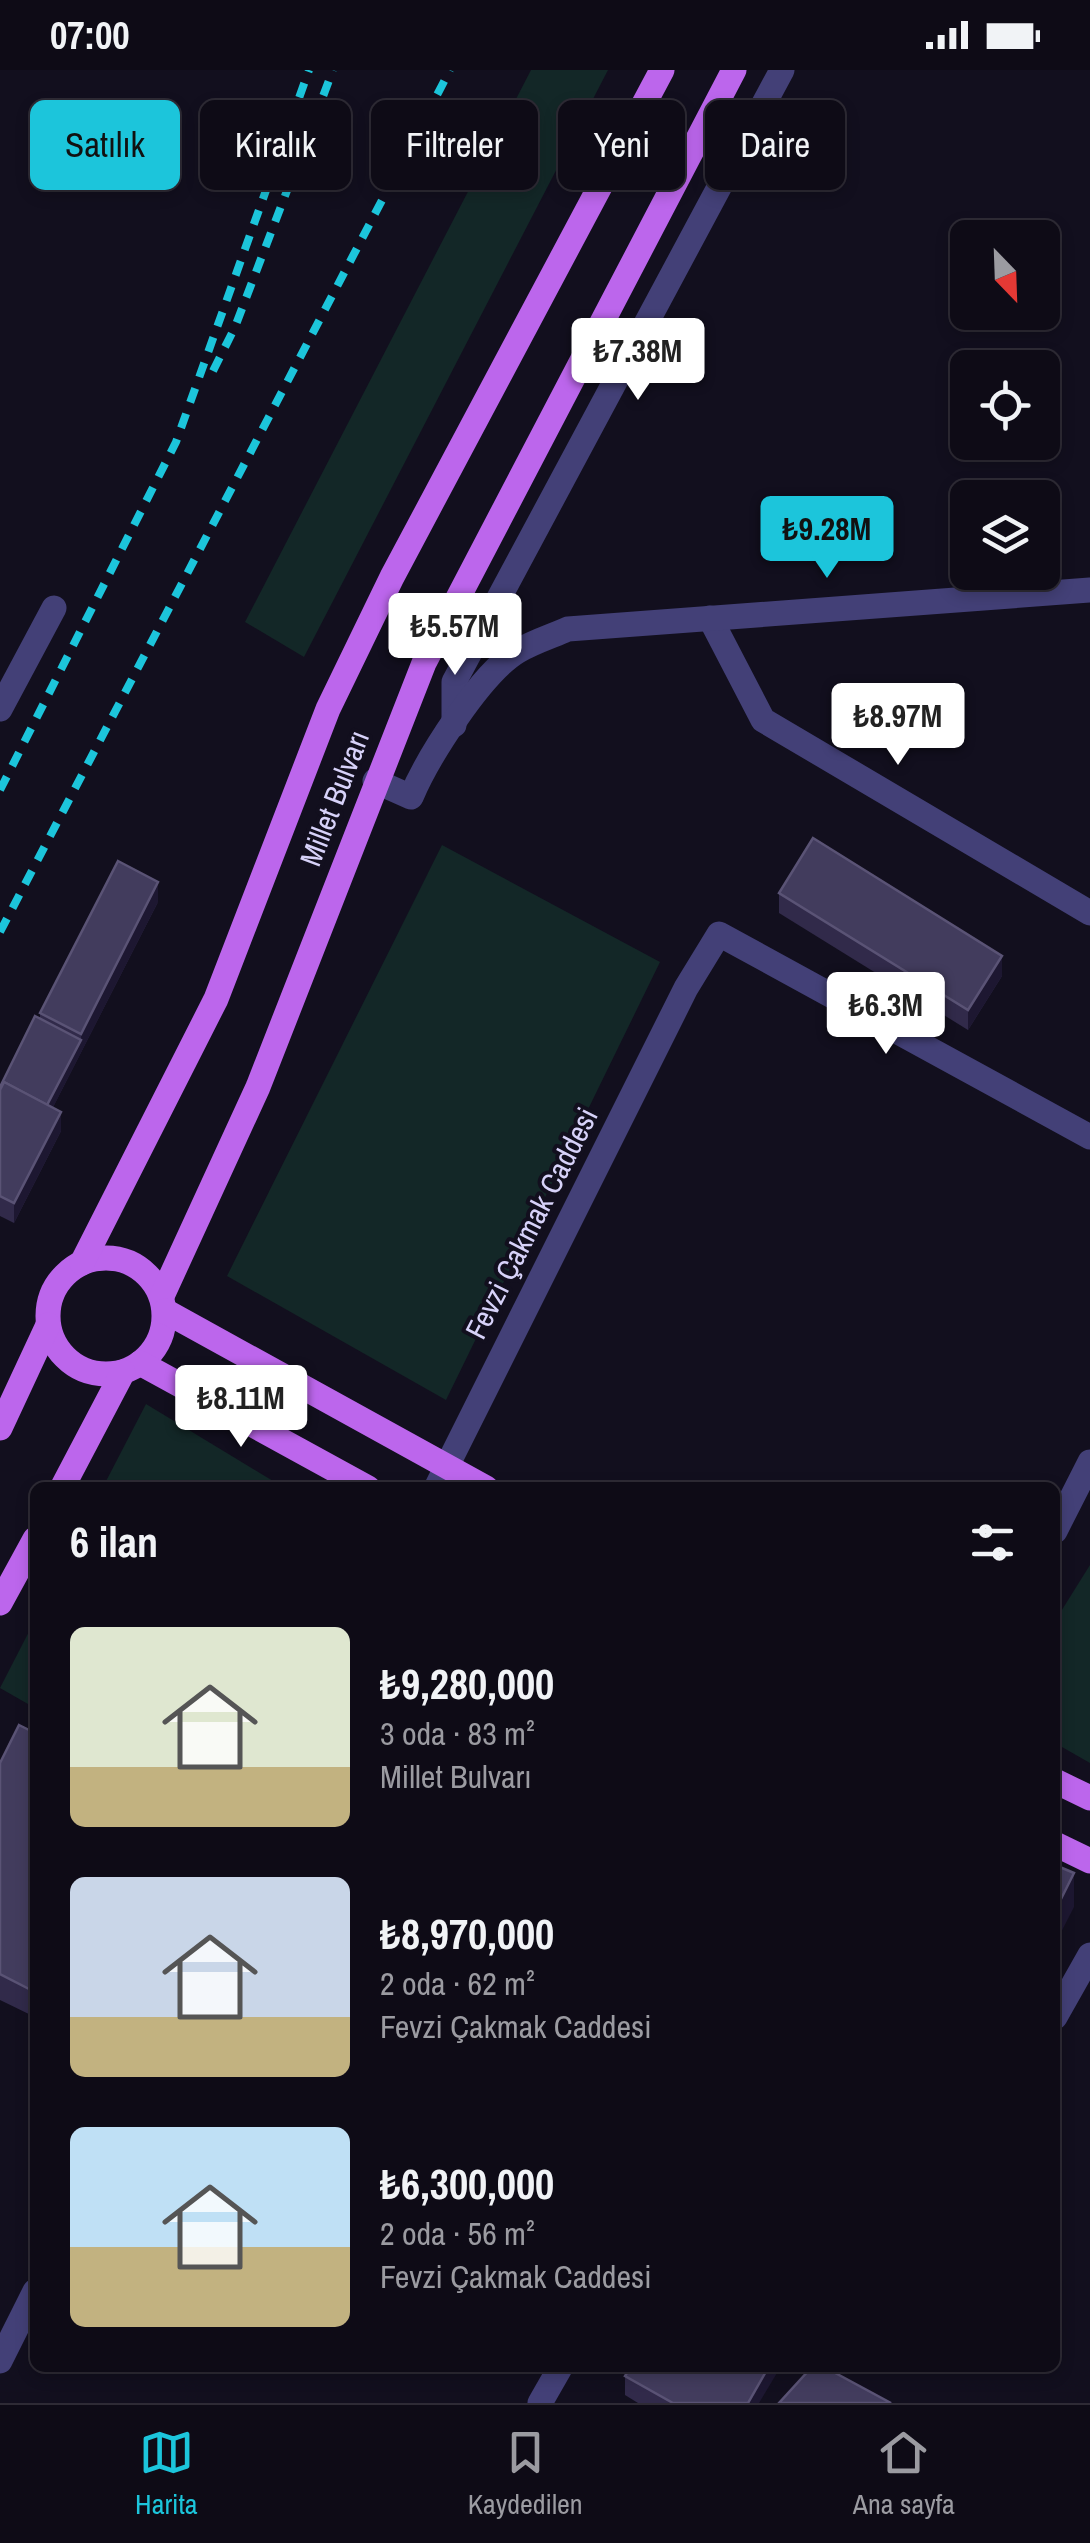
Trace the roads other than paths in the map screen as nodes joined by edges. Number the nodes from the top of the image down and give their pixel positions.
1 (662, 70) edge
2 (734, 70) edge
3 (782, 70) edge
4 (1090, 590) edge
5 (54, 608) dead end
6 (710, 618) junction
7 (0, 709) edge
8 (454, 724) junction
9 (375, 781) junction
10 (1090, 913) edge
11 (1090, 1137) edge
12 (82, 1263) junction
13 (163, 1304) junction
14 (48, 1325) junction
15 (131, 1367) junction
16 (0, 1428) edge
17 (1090, 1462) edge
18 (440, 1476) edge
19 (65, 1482) edge
20 (356, 1482) edge
21 (1060, 1521) edge
22 (30, 1547) edge
23 (0, 1604) edge
24 (1060, 1783) edge
25 (1090, 1798) edge
26 (1060, 1847) edge
27 (1090, 1862) edge
28 (1090, 1956) edge
29 (1060, 2009) edge
30 (30, 2301) edge
31 (0, 2360) edge
32 (558, 2372) edge
33 (540, 2403) edge

1 - 12 main road, Millet Bulvarı
2 - 9 main road, Millet Bulvarı
3 - 8 street
4 - 6 street
5 - 7 street
6 - 8 street
6 - 10 street
8 - 9 street
9 - 13 main road, Millet Bulvarı
11 - 18 street, Fevzi Çakmak Caddesi
12 - 13 main road
12 - 14 main road, Millet Bulvarı
13 - 15 main road, Millet Bulvarı
13 - 18 main road
14 - 15 main road
14 - 16 main road, Millet Bulvarı
15 - 19 main road, Millet Bulvarı
15 - 20 main road
17 - 21 street
22 - 23 main road
24 - 25 main road
26 - 27 main road
28 - 29 street
30 - 31 street
32 - 33 street

